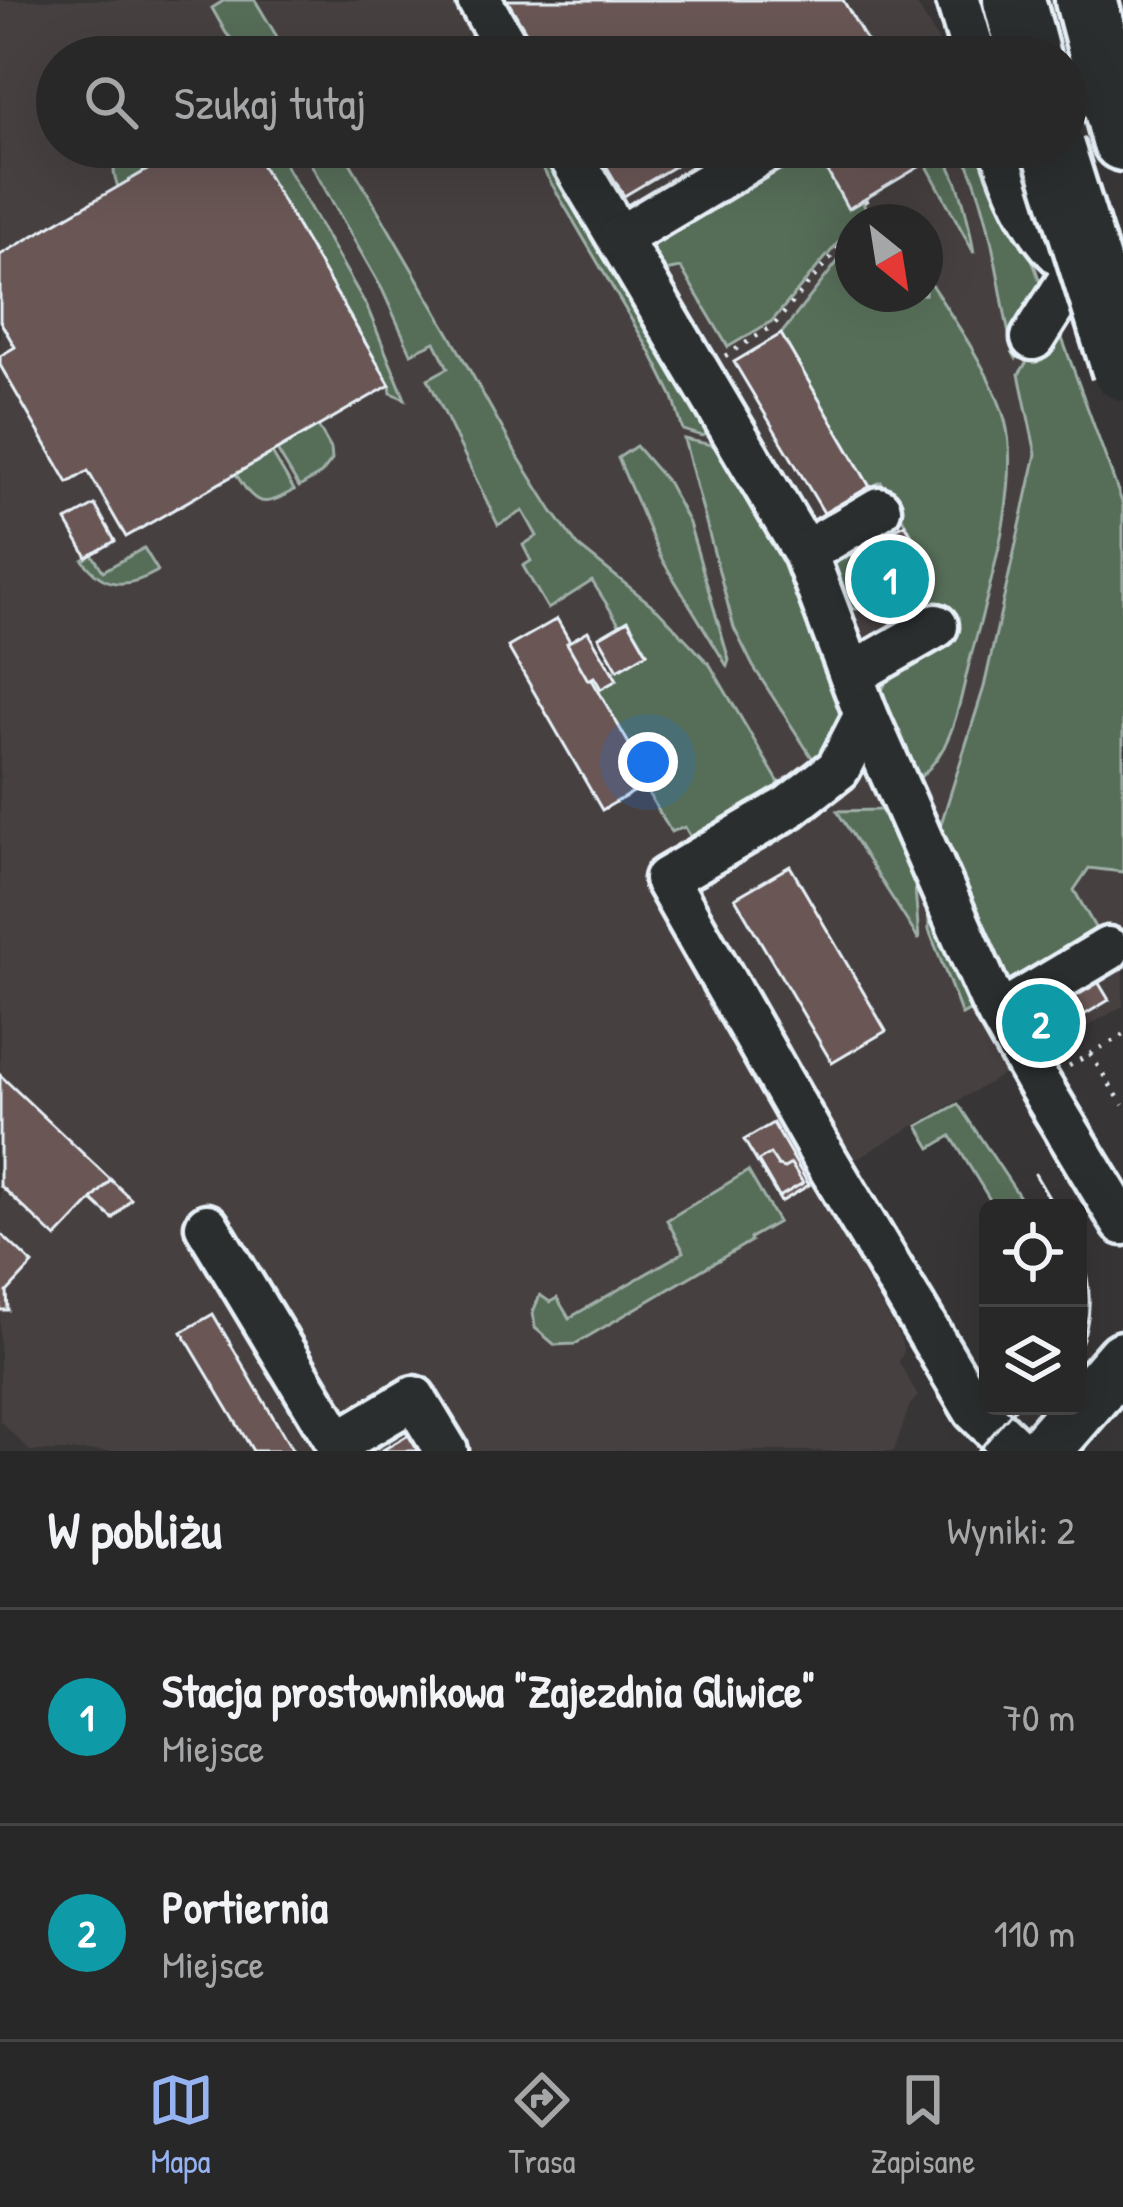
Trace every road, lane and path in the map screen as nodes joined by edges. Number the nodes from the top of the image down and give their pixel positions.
1 (478, 0) edge
2 (958, 0) edge
3 (1014, 0) edge
4 (1086, 0) edge
5 (499, 36) edge
6 (969, 36) edge
7 (1023, 36) edge
8 (1123, 140) edge
9 (577, 168) edge
10 (736, 168) edge
11 (1009, 168) edge
12 (1060, 168) edge
13 (865, 200) dead end
14 (868, 204) edge
15 (619, 238) junction
16 (835, 252) edge
17 (1078, 267) junction
18 (1123, 284) edge
19 (1033, 338) dead end
20 (1123, 370) edge
21 (698, 373) junction
22 (879, 509) dead end
23 (805, 553) junction
24 (936, 626) dead end
25 (851, 674) junction
26 (866, 715) junction
27 (1108, 949) dead end
28 (999, 1014) junction
29 (1123, 1035) edge
30 (1123, 1105) edge
31 (1123, 1223) edge
32 (206, 1226) dead end
33 (1123, 1359) edge
34 (446, 1451) edge
35 (1018, 1451) edge
36 (1043, 1451) edge

1 - 5 lane
2 - 6 lane
3 - 7 highway
4 - 8 highway
9 - 15 lane
10 - 15 lane
11 - 17 lane
12 - 20 highway, bridge
13 - 14 path
15 - 21 lane
16 - 21 path
17 - 18 lane
17 - 19 lane
21 - 23 lane
22 - 23 lane
23 - 25 lane
24 - 25 lane
25 - 26 lane
26 - 28 lane
26 - 35 lane
27 - 28 lane
28 - 31 lane
29 - 30 path
32 - 34 lane
33 - 36 main road

